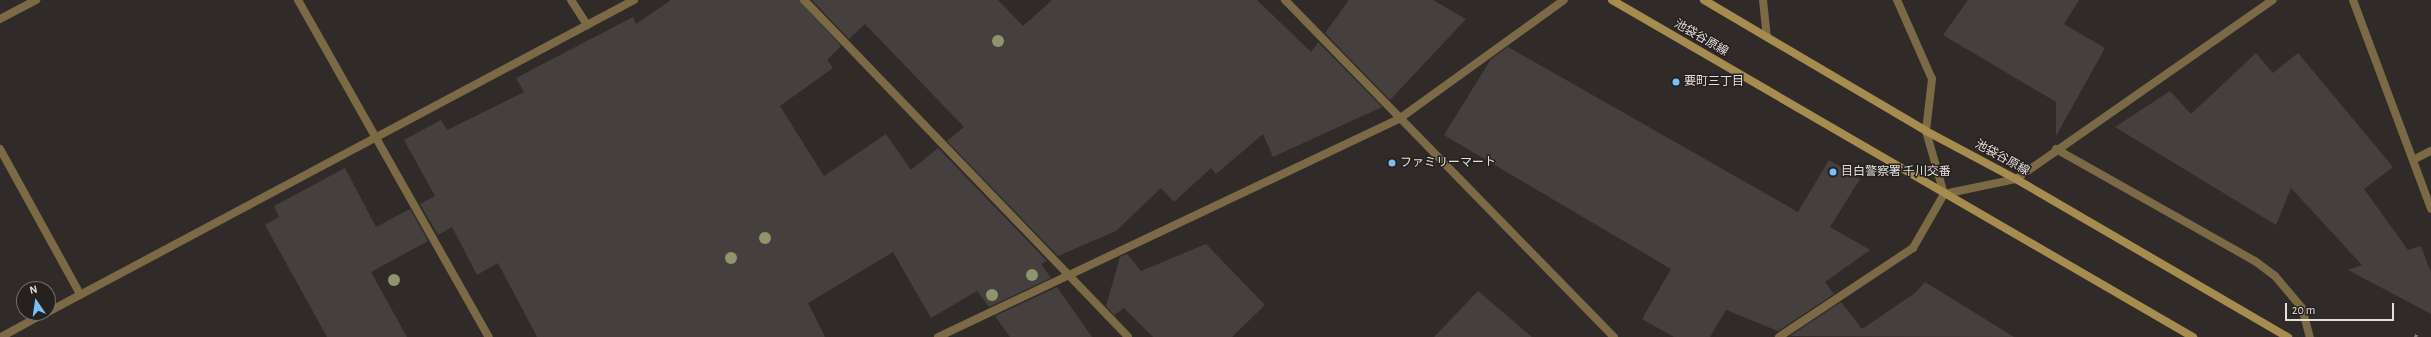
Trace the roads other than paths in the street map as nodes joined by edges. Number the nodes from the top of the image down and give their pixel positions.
1 (36, 0) edge
2 (298, 0) edge
3 (571, 0) edge
4 (634, 0) edge
5 (804, 0) edge
6 (1285, 0) edge
7 (1564, 0) edge
8 (1612, 0) edge
9 (1704, 0) edge
10 (1763, 0) edge
11 (1898, 0) edge
12 (2273, 0) edge
13 (2353, 0) edge
14 (0, 20) edge
15 (587, 25) junction
16 (1767, 36) junction
17 (1399, 119) junction
18 (1926, 131) junction
19 (376, 135) junction
20 (0, 149) edge
21 (2056, 149) junction
22 (2431, 151) edge
23 (2413, 160) junction
24 (2016, 179) junction
25 (1944, 194) junction
26 (2431, 209) edge
27 (1069, 275) junction
28 (80, 294) junction
29 (56, 308) edge
30 (30, 321) edge
31 (1, 337) edge
32 (489, 337) edge
33 (938, 337) edge
34 (1128, 337) edge
35 (1614, 337) edge
36 (1779, 337) edge
37 (2193, 337) edge
38 (2288, 337) edge
39 (2310, 337) edge

1 - 14 street
2 - 19 street
3 - 15 street
4 - 15 street
5 - 27 street
6 - 17 street
7 - 17 street
8 - 25 main road, 池袋谷原線
9 - 16 main road, 池袋谷原線
10 - 16 street
11 - 18 street
12 - 21 street
13 - 23 street
15 - 19 street
16 - 18 main road, 池袋谷原線
17 - 27 street
17 - 35 street
18 - 24 main road, 池袋谷原線
18 - 25 street
19 - 28 street
19 - 32 street
20 - 28 street
21 - 24 street
21 - 39 street
22 - 23 street
23 - 26 street
24 - 25 street
24 - 38 main road, 池袋谷原線
25 - 36 street
25 - 37 main road, 池袋谷原線
27 - 33 street
27 - 34 street
28 - 29 street
30 - 31 street

